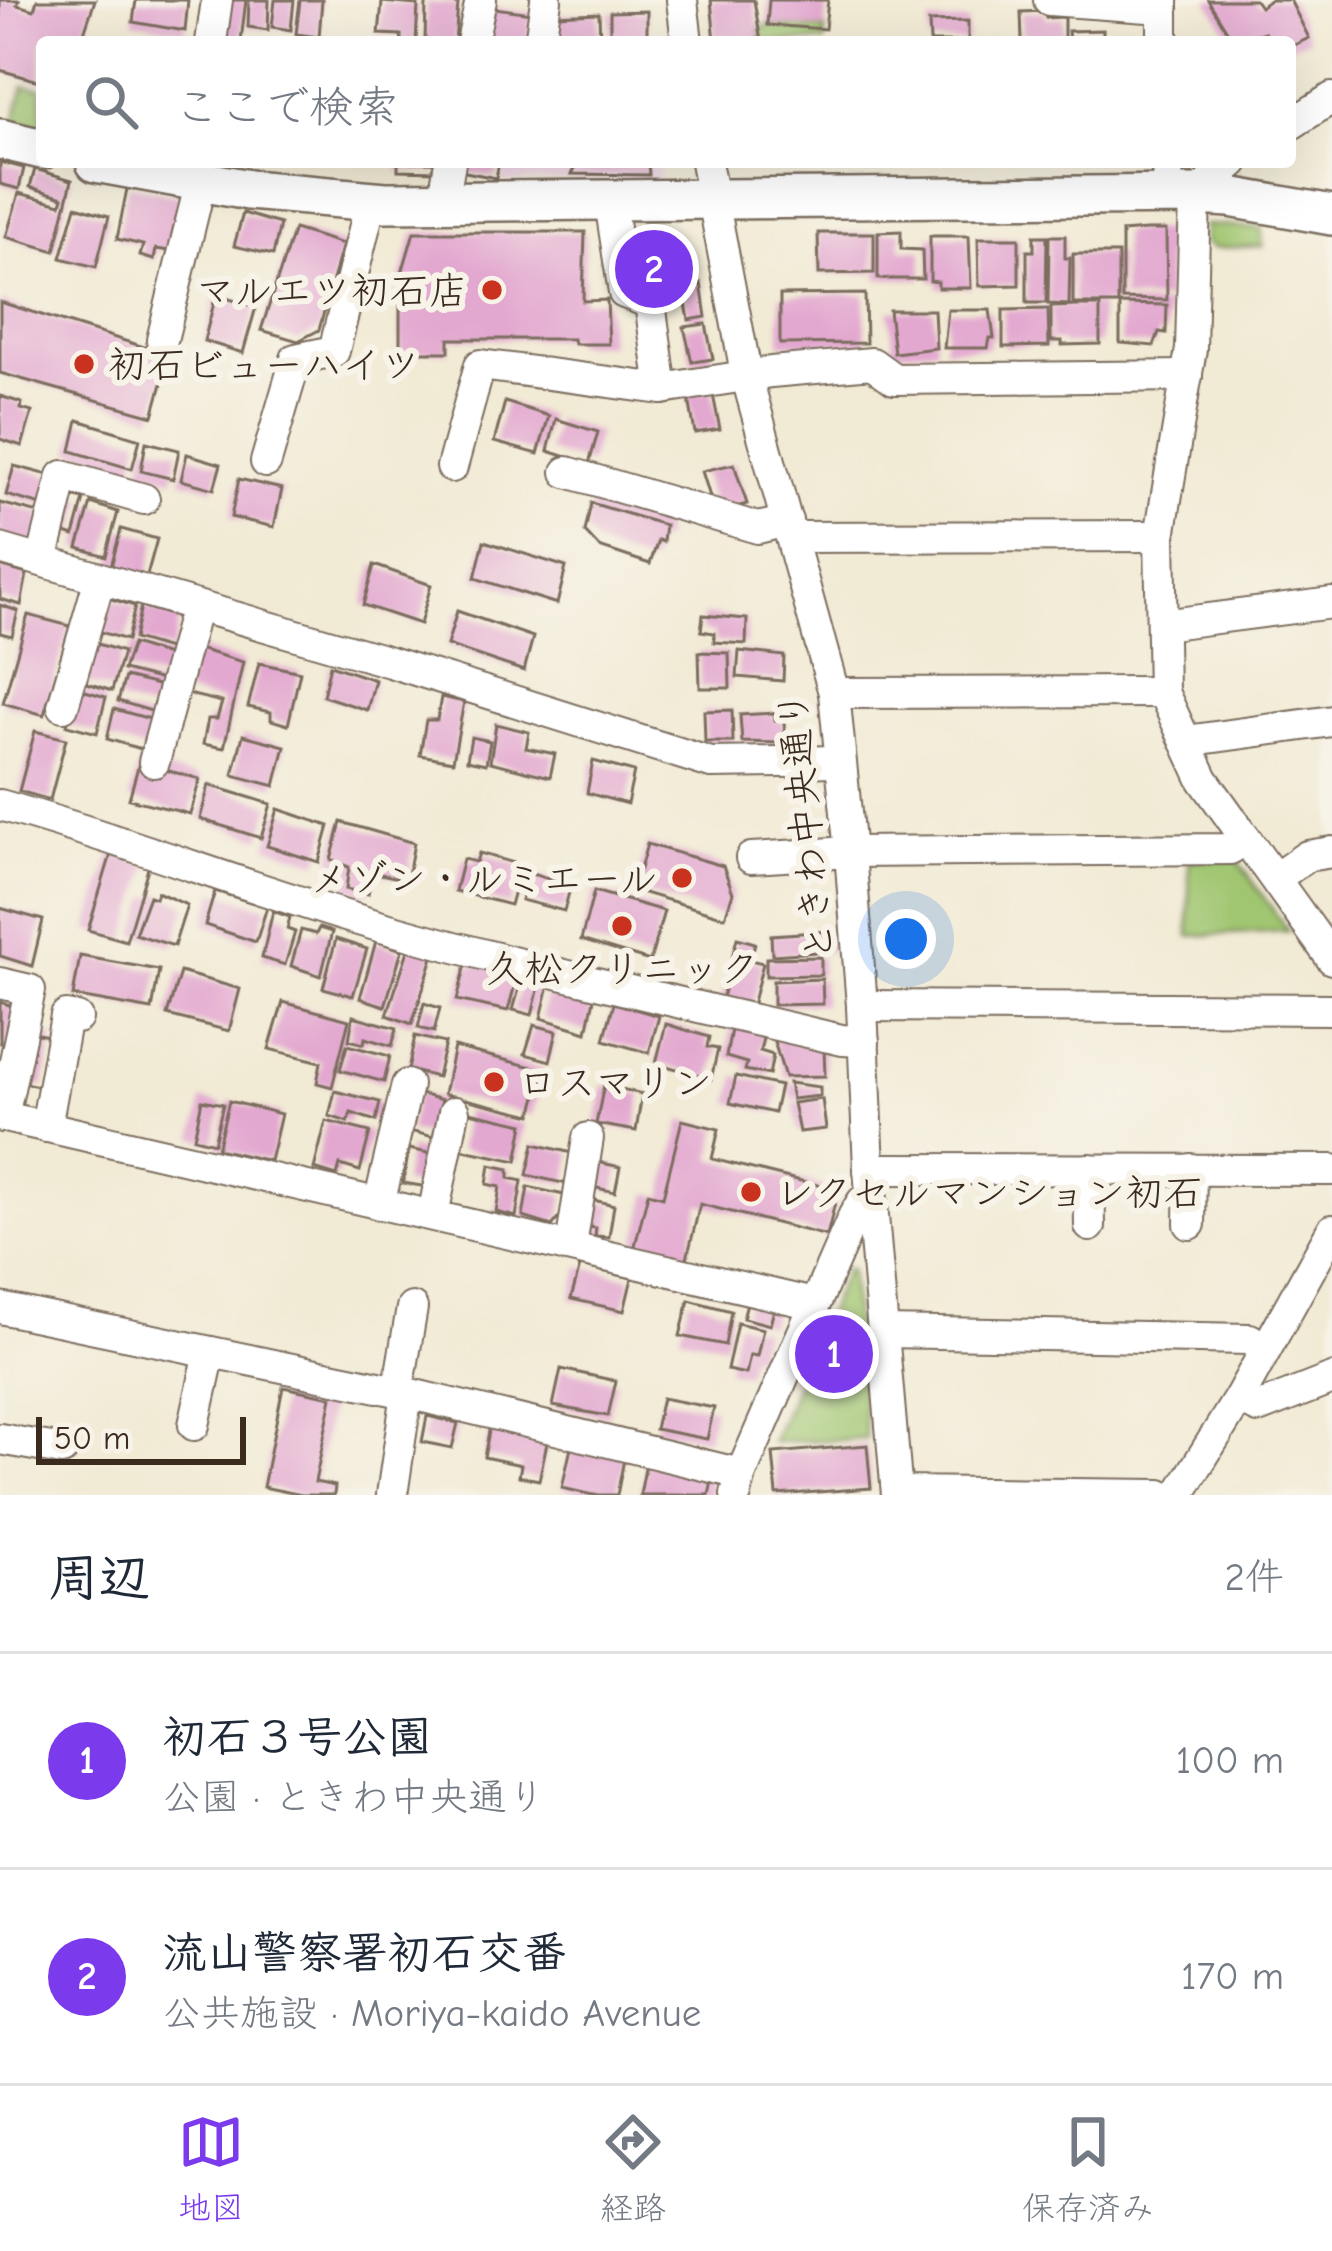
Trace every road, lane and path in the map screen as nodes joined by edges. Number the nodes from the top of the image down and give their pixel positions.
1 (217, 0) edge
2 (481, 0) edge
3 (546, 0) edge
4 (682, 0) edge
5 (1049, 0) edge
6 (1162, 4) edge
7 (212, 36) edge
8 (473, 36) edge
9 (541, 36) edge
10 (686, 36) edge
11 (1163, 36) edge
12 (1332, 98) edge
13 (1296, 121) edge
14 (0, 139) edge
15 (36, 148) edge
16 (130, 168) edge
17 (449, 168) edge
18 (1218, 168) edge
19 (252, 176) edge
20 (201, 181) junction
21 (710, 181) edge
22 (1176, 184) edge
23 (371, 201) junction
24 (610, 202) junction
25 (442, 203) junction
26 (1332, 215) edge
27 (161, 340) dead end
28 (1187, 376) junction
29 (747, 378) junction
30 (662, 389) junction
31 (266, 462) dead end
32 (452, 467) dead end
33 (567, 472) dead end
34 (144, 500) dead end
35 (789, 529) junction
36 (1160, 536) junction
37 (0, 549) edge
38 (42, 561) junction
39 (100, 578) junction
40 (1332, 603) edge
41 (196, 606) junction
42 (1162, 626) junction
43 (1163, 692) junction
44 (834, 693) junction
45 (63, 706) dead end
46 (1332, 722) edge
47 (1186, 741) junction
48 (840, 761) junction
49 (154, 762) dead end
50 (0, 805) edge
51 (1246, 839) junction
52 (850, 852) junction
53 (1332, 852) edge
54 (751, 857) dead end
55 (1276, 878) junction
56 (1332, 959) edge
57 (0, 983) edge
58 (862, 1006) junction
59 (1332, 1009) edge
60 (77, 1018) dead end
61 (864, 1041) junction
62 (407, 1085) dead end
63 (454, 1112) dead end
64 (2, 1117) edge
65 (46, 1127) junction
66 (588, 1138) dead end
67 (1089, 1169) junction
68 (1191, 1169) junction
69 (1332, 1170) edge
70 (870, 1184) junction
71 (379, 1204) junction
72 (433, 1215) junction
73 (1190, 1224) dead end
74 (1090, 1226) dead end
75 (1332, 1230) edge
76 (571, 1246) junction
77 (814, 1304) junction
78 (0, 1308) edge
79 (412, 1308) dead end
80 (885, 1332) junction
81 (1265, 1348) junction
82 (210, 1352) junction
83 (1332, 1379) edge
84 (403, 1392) junction
85 (1239, 1398) junction
86 (194, 1425) dead end
87 (0, 1439) edge
88 (62, 1450) dead end
89 (738, 1484) edge
90 (897, 1493) edge
91 (392, 1495) edge
92 (1160, 1495) edge
93 (1179, 1495) edge

1 - 7 street
2 - 8 street
3 - 9 street
4 - 10 street
5 - 6 street
6 - 11 street
12 - 13 street
14 - 15 main road
16 - 20 main road
17 - 25 street
18 - 22 street
19 - 20 main road
19 - 23 main road
20 - 27 street
21 - 22 main road
21 - 24 main road
21 - 29 street, ときわ中央通り
22 - 26 main road
22 - 28 street
23 - 25 main road
23 - 31 street
24 - 25 main road
24 - 30 street
28 - 29 street
28 - 36 street
29 - 30 street
29 - 35 street, ときわ中央通り
30 - 32 street
33 - 35 street
34 - 38 street
35 - 36 street
35 - 44 street, ときわ中央通り
36 - 42 street
37 - 38 street
38 - 39 street
39 - 41 street
39 - 45 street
40 - 42 street
41 - 48 street
41 - 49 street
42 - 43 street
43 - 44 street
43 - 47 street
44 - 48 street, ときわ中央通り
46 - 47 street
47 - 51 street
48 - 52 street, ときわ中央通り
50 - 61 street
51 - 52 street
51 - 55 street
52 - 54 street
52 - 58 street, ときわ中央通り
53 - 55 street
55 - 56 street
57 - 64 street
58 - 59 street
58 - 61 street, ときわ中央通り
60 - 65 street
61 - 70 street, ときわ中央通り
62 - 71 street
63 - 72 street
64 - 65 street
65 - 71 street
66 - 76 street
67 - 68 street
67 - 70 street
67 - 74 street
68 - 69 street
68 - 73 street
70 - 77 street
70 - 80 street, ときわ中央通り
71 - 72 street
72 - 76 street
75 - 81 street
76 - 77 street
77 - 89 street
78 - 82 street
79 - 84 street
80 - 81 street
80 - 90 street, ときわ中央通り
81 - 85 street
82 - 84 street
82 - 86 street
83 - 85 street
84 - 89 street
84 - 91 street
85 - 93 street
87 - 88 street
90 - 92 street

